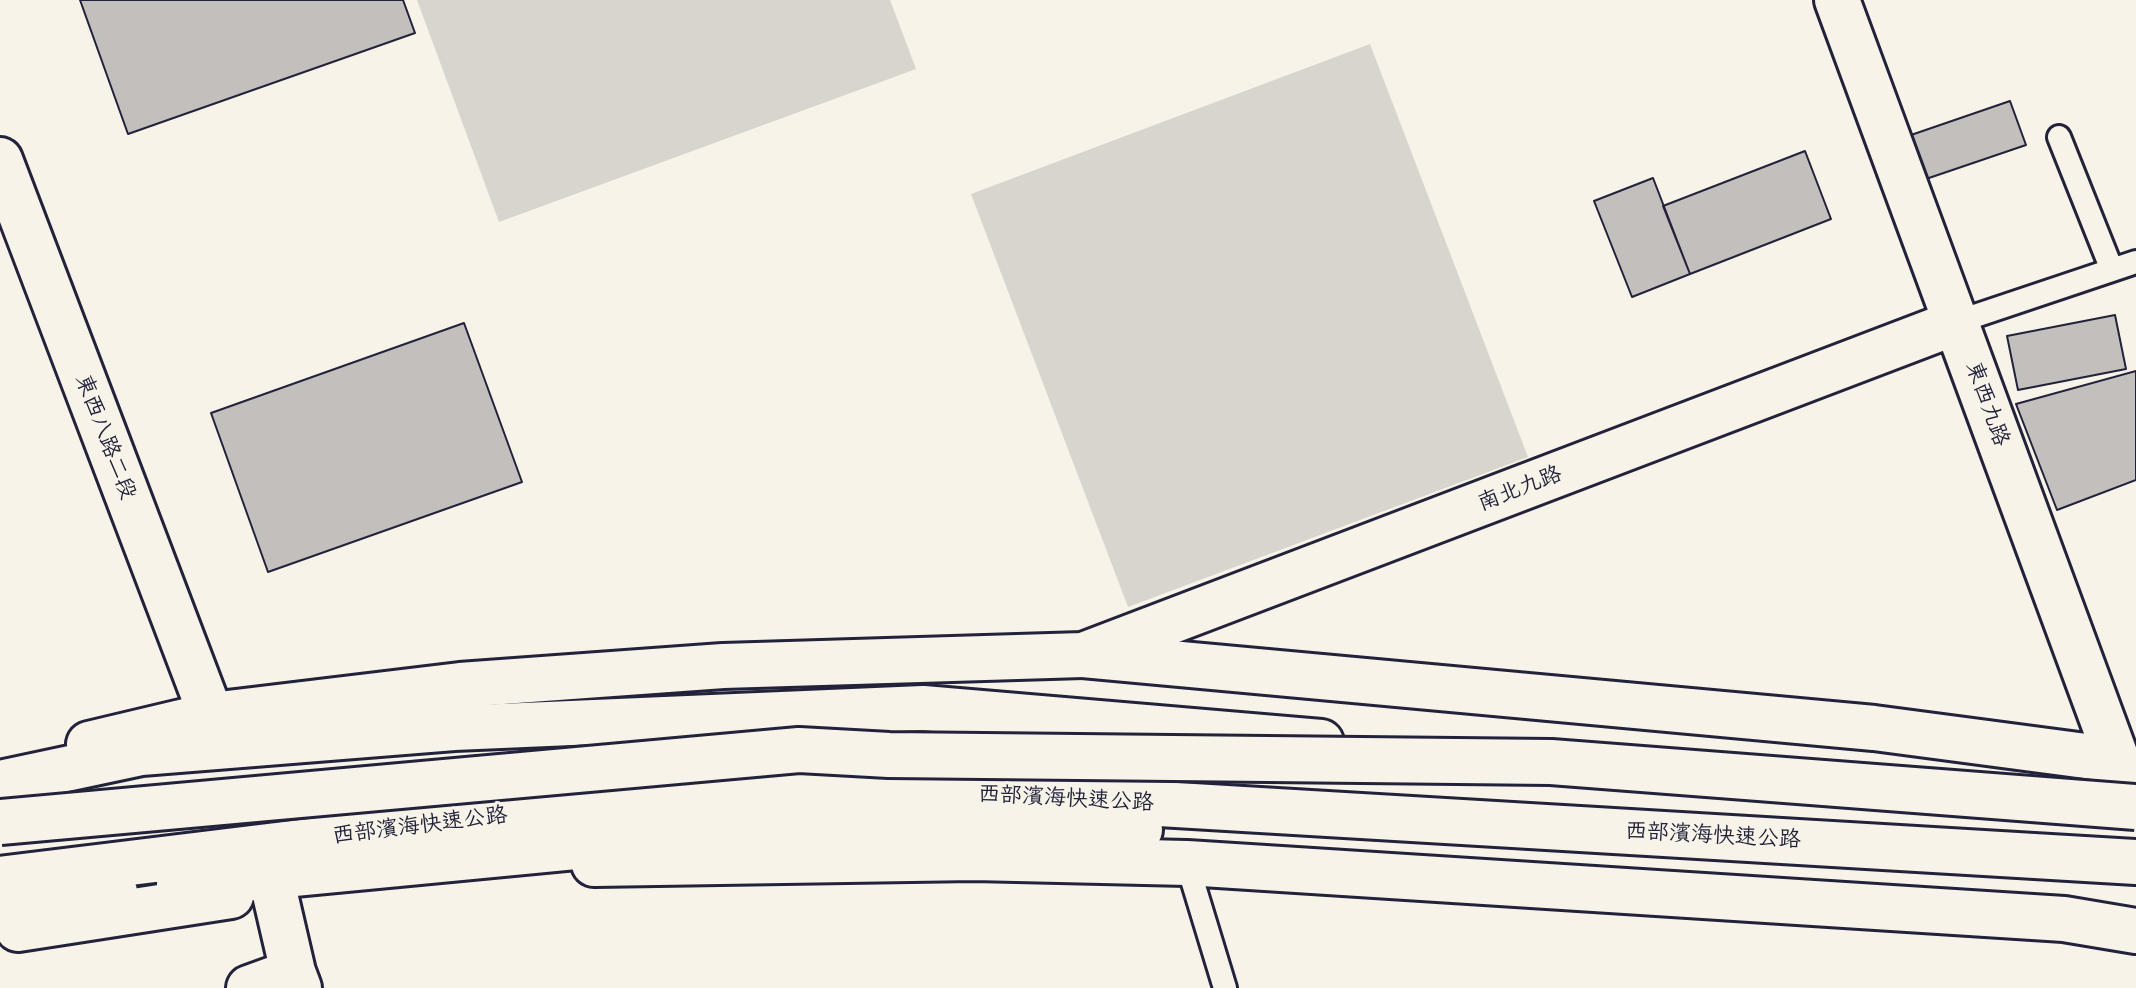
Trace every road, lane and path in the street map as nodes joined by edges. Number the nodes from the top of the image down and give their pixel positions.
1 (1837, 0) edge
2 (2059, 137) dead end
3 (0, 160) edge
4 (2136, 262) edge
5 (2112, 270) junction
6 (1957, 322) junction
7 (1083, 655) junction
8 (211, 715) junction
9 (2116, 760) junction
10 (1551, 762) junction
11 (0, 765) edge
12 (0, 783) edge
13 (2136, 808) edge
14 (0, 822) edge
15 (1509, 824) junction
16 (2136, 862) edge
17 (1187, 863) junction
18 (0, 879) edge
19 (274, 890) junction
20 (0, 916) edge
21 (2136, 931) edge
22 (0, 932) edge
23 (296, 980) edge
24 (249, 988) edge
25 (1225, 988) edge

1 - 6 main road, 東西九路
2 - 5 lane
3 - 8 main road, 東西八路二段
4 - 5 lane
5 - 6 lane
6 - 7 main road, 南北九路
6 - 9 main road, 東西九路
7 - 8 main road
7 - 9 main road
8 - 11 main road
9 - 13 main road, 東西九路
10 - 12 main road
10 - 13 main road, 西部濱海快速公路, bridge
10 - 14 main road, 西部濱海快速公路, bridge
15 - 16 main road, 西部濱海快速公路
15 - 18 main road, 西部濱海快速公路
15 - 20 main road
17 - 19 main road
17 - 21 main road
17 - 25 lane
19 - 22 main road
19 - 23 main road
23 - 24 main road

